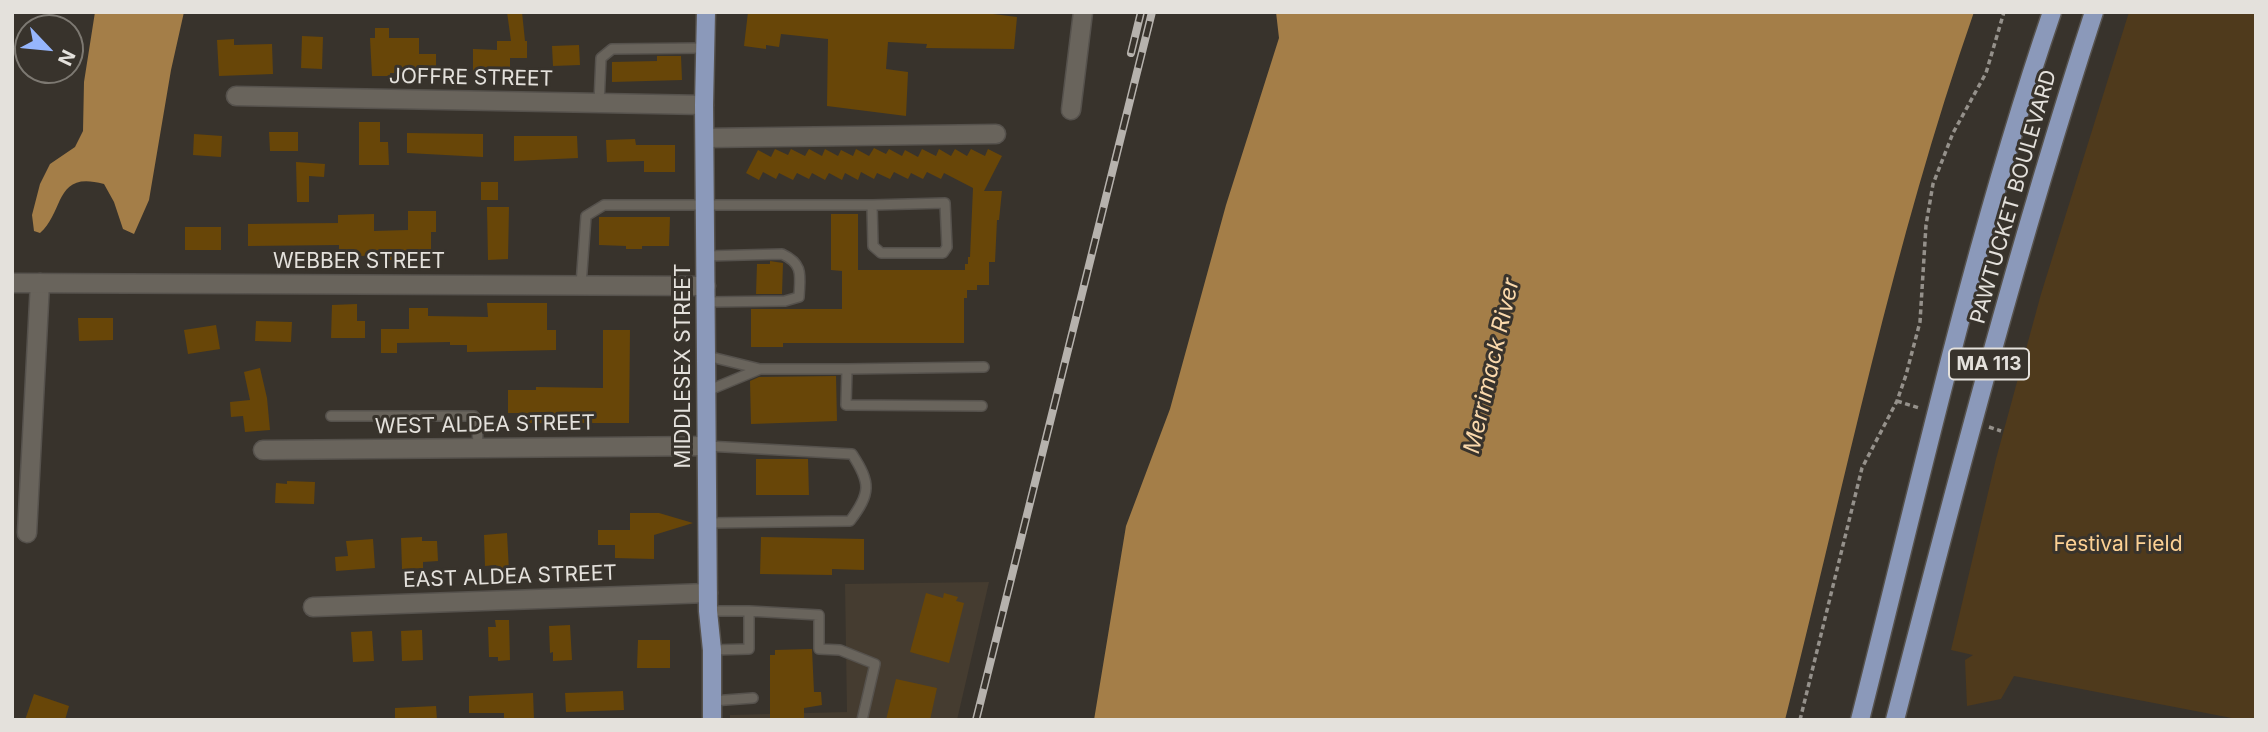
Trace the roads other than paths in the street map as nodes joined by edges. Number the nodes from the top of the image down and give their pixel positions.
1 (706, 12) edge
2 (1083, 12) edge
3 (2052, 12) edge
4 (2094, 12) edge
5 (705, 48) junction
6 (236, 96) dead end
7 (599, 103) junction
8 (704, 105) junction
9 (1071, 110) dead end
10 (996, 134) dead end
11 (705, 138) junction
12 (872, 205) junction
13 (706, 206) junction
14 (706, 256) junction
15 (12, 283) edge
16 (40, 283) junction
17 (581, 285) junction
18 (706, 294) junction
19 (707, 356) junction
20 (984, 368) dead end
21 (760, 369) junction
22 (847, 369) junction
23 (707, 391) junction
24 (982, 406) dead end
25 (331, 416) dead end
26 (707, 446) junction
27 (478, 448) junction
28 (263, 450) dead end
29 (708, 523) junction
30 (27, 533) dead end
31 (708, 602) junction
32 (313, 607) dead end
33 (750, 611) junction
34 (712, 650) junction
35 (753, 698) dead end
36 (712, 701) junction
37 (712, 720) edge
38 (862, 720) edge
39 (1860, 720) edge
40 (1895, 720) edge

1 - 5 main road, MIDDLESEX STREET
2 - 9 street
3 - 39 main road, PAWTUCKET BOULEVARD / MA 113
4 - 40 main road, PAWTUCKET BOULEVARD / MA 113
5 - 7 lane
5 - 8 main road, MIDDLESEX STREET
6 - 7 street, JOFFRE STREET
7 - 8 street, JOFFRE STREET
8 - 11 main road, MIDDLESEX STREET
10 - 11 street
11 - 13 main road, MIDDLESEX STREET
12 - 12 lane
12 - 13 lane
13 - 14 main road, MIDDLESEX STREET
13 - 17 lane
14 - 18 main road, MIDDLESEX STREET
14 - 18 lane
15 - 16 street, WEBBER STREET
16 - 17 street, WEBBER STREET
16 - 30 street
17 - 18 street, WEBBER STREET
18 - 19 main road, MIDDLESEX STREET
19 - 21 lane
19 - 23 main road, MIDDLESEX STREET
20 - 22 lane
21 - 22 lane
21 - 23 lane
22 - 24 lane
23 - 26 main road, MIDDLESEX STREET
25 - 27 lane
26 - 27 street, WEST ALDEA STREET
26 - 29 main road, MIDDLESEX STREET
26 - 29 lane
27 - 28 street, WEST ALDEA STREET
29 - 31 main road, MIDDLESEX STREET
31 - 32 street, EAST ALDEA STREET
31 - 33 lane
31 - 34 main road, MIDDLESEX STREET
33 - 34 lane
33 - 38 lane
34 - 36 main road, MIDDLESEX STREET
35 - 36 lane
36 - 37 main road, MIDDLESEX STREET

